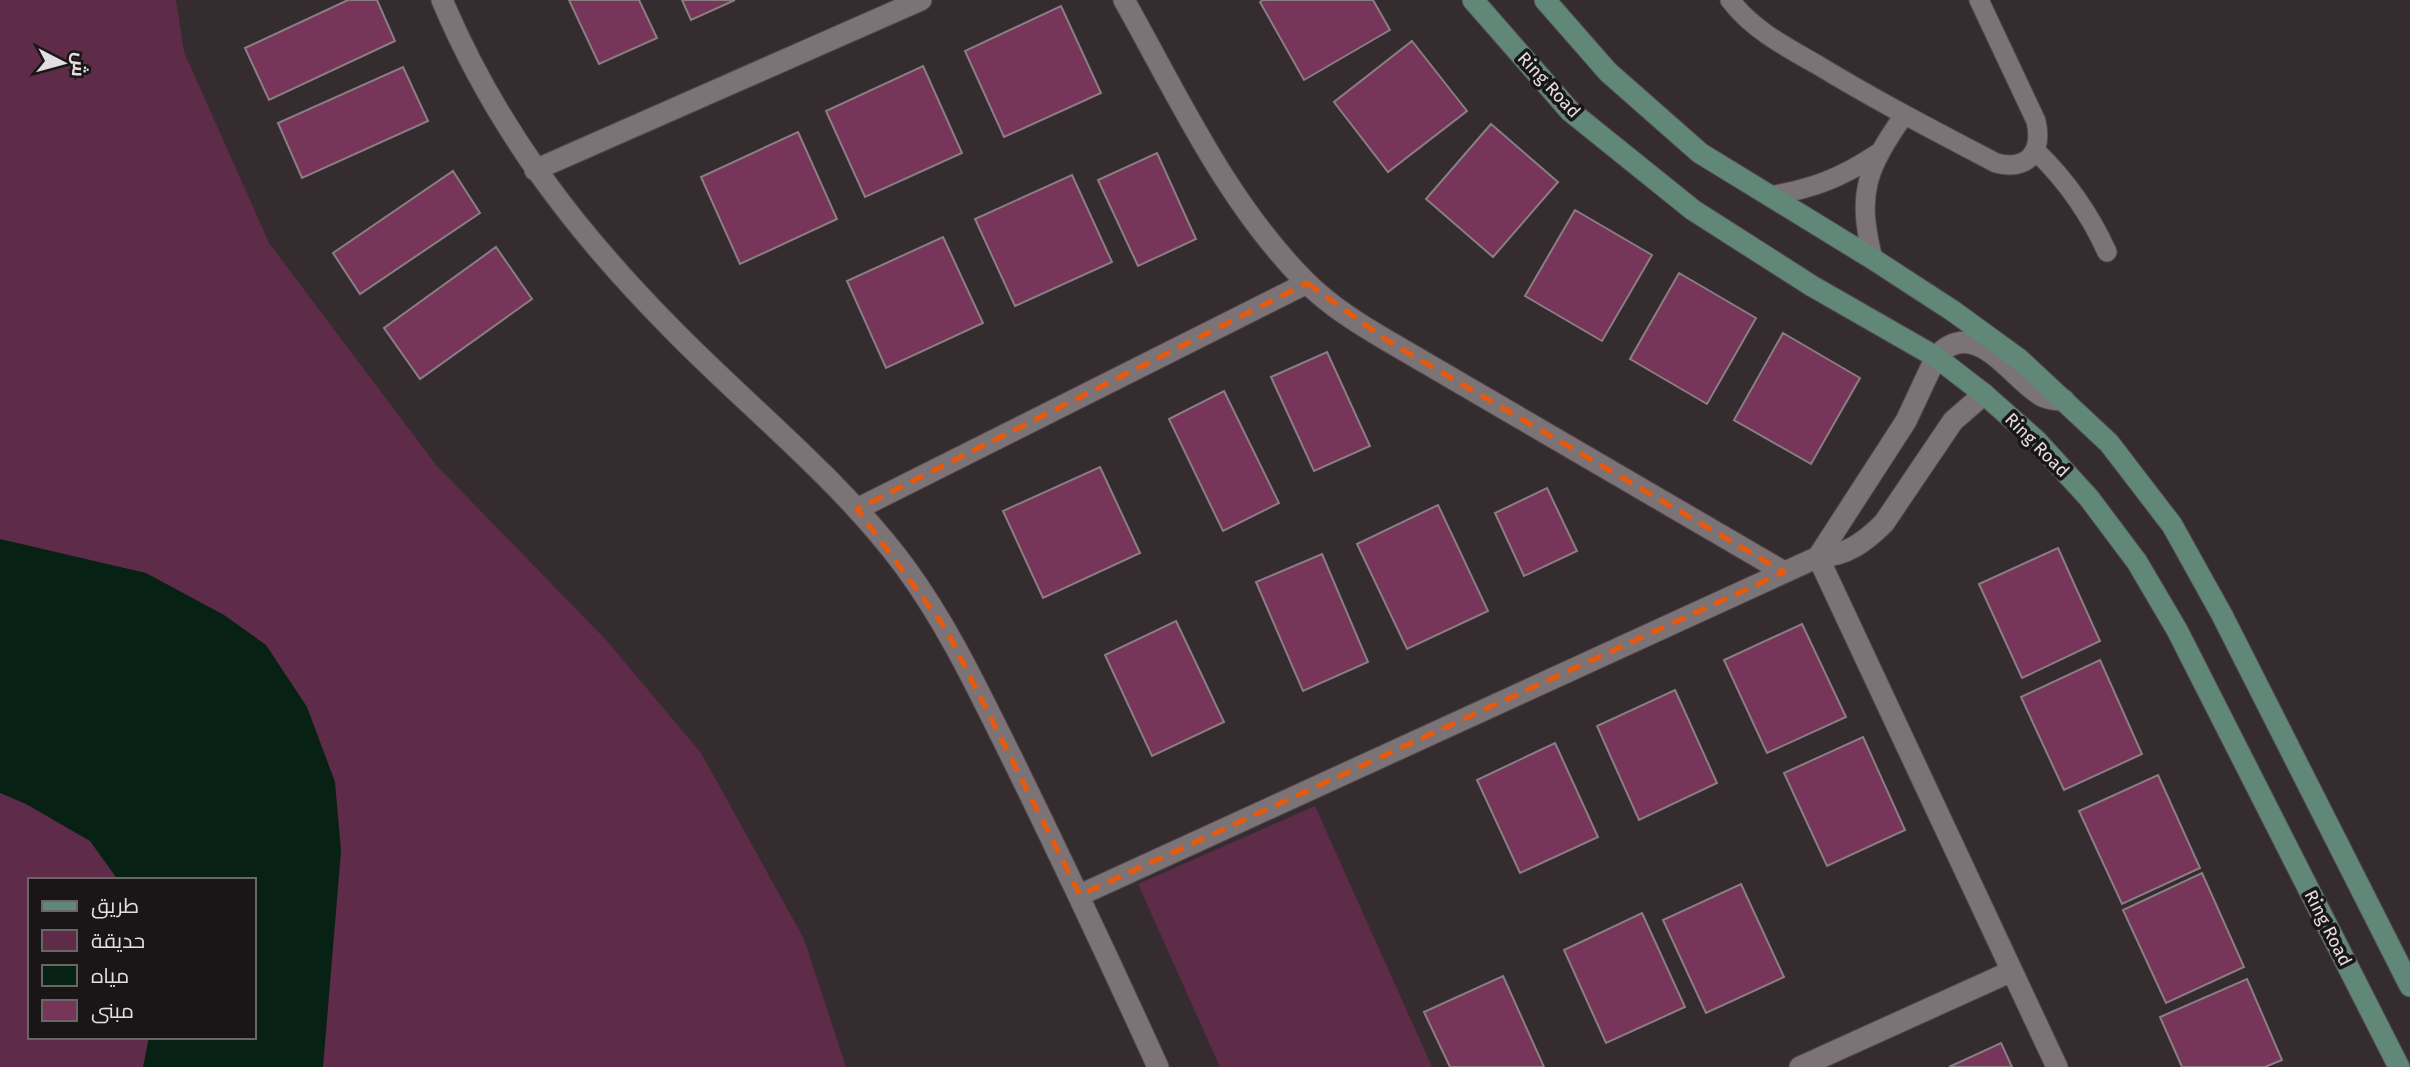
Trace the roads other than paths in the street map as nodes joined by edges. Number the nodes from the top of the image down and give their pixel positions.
1 (442, 0) edge
2 (921, 0) edge
3 (1124, 0) edge
4 (1473, 0) edge
5 (1730, 0) edge
6 (1979, 0) edge
7 (1550, 2) edge
8 (1904, 115) junction
9 (2036, 151) junction
10 (1877, 154) junction
11 (535, 170) junction
12 (1769, 196) junction
13 (2107, 252) dead end
14 (1873, 259) junction
15 (1307, 283) junction
16 (1936, 357) junction
17 (1984, 394) junction
18 (2064, 400) junction
19 (857, 509) junction
20 (1818, 557) junction
21 (1784, 572) junction
22 (1080, 895) junction
23 (2012, 971) junction
24 (2410, 986) edge
25 (1158, 1067) edge
26 (1800, 1067) edge
27 (2057, 1067) edge
28 (2399, 1067) edge

1 - 11 street
2 - 11 street
3 - 15 street
4 - 16 street, Ring Road
5 - 8 lane
6 - 9 lane
7 - 12 street
8 - 9 lane
8 - 10 lane
9 - 13 lane
10 - 12 lane
10 - 14 lane
11 - 19 street
12 - 14 street
14 - 18 street
15 - 19 street
15 - 21 street
16 - 17 street, Ring Road
16 - 18 street
16 - 20 street
17 - 20 street
17 - 28 street, Ring Road
18 - 24 street
19 - 22 street
20 - 21 street
20 - 23 street
21 - 22 street
22 - 25 street
23 - 26 street
23 - 27 street

